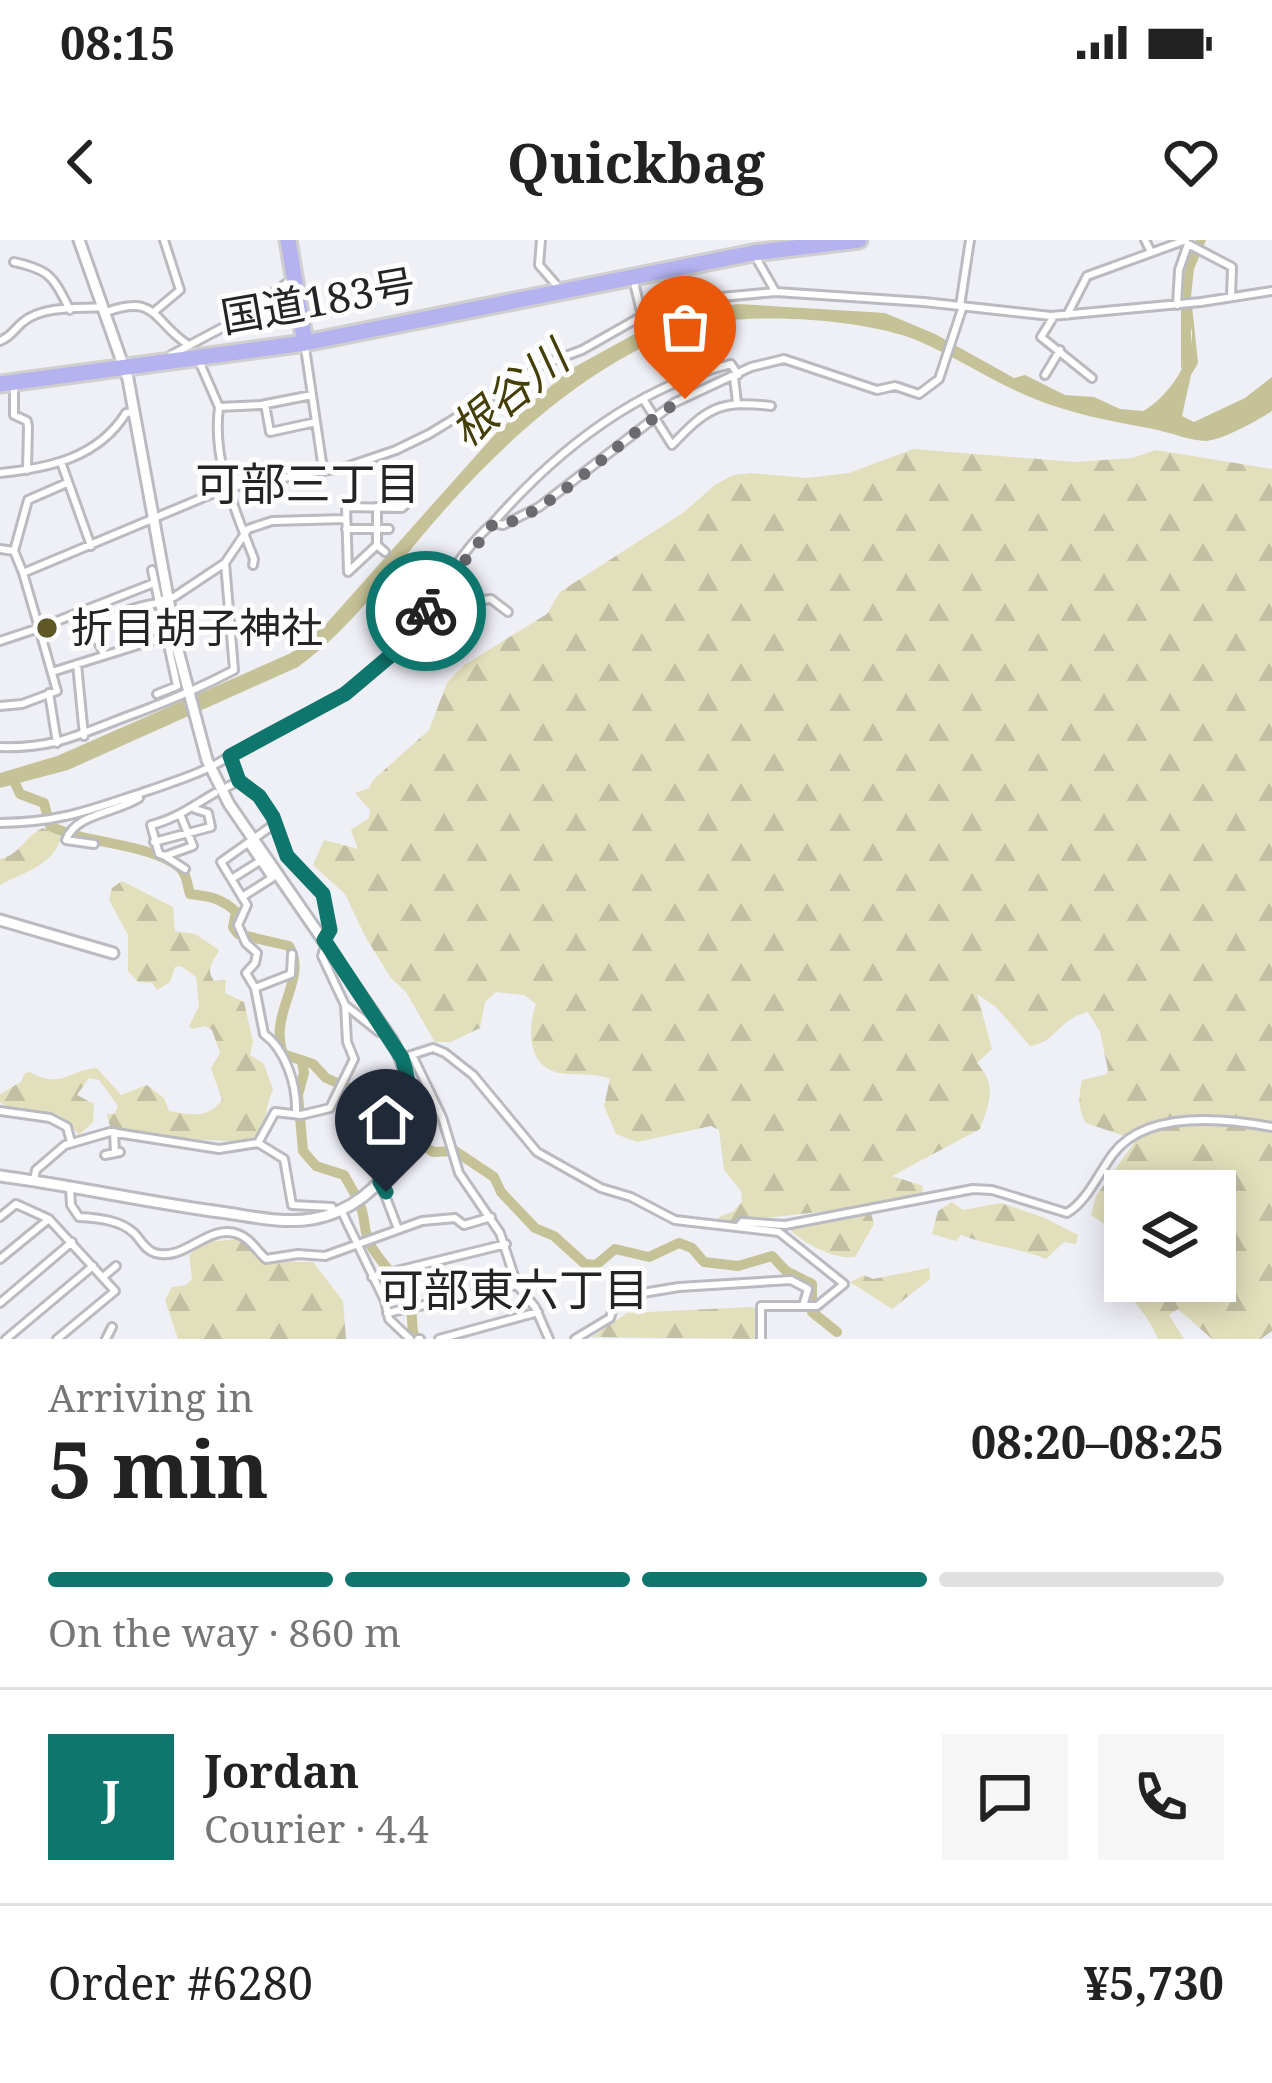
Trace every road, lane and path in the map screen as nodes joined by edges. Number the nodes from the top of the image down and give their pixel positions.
1 (79, 240) edge
2 (164, 240) edge
3 (288, 240) edge
4 (541, 240) edge
5 (859, 240) edge
6 (970, 240) edge
7 (1144, 240) edge
8 (1188, 242) edge
9 (783, 244) edge
10 (752, 248) edge
11 (1151, 252) junction
12 (14, 262) dead end
13 (633, 277) junction
14 (294, 278) junction
15 (1272, 291) edge
16 (561, 292) junction
17 (776, 292) junction
18 (1231, 297) junction
19 (1178, 304) junction
20 (961, 306) junction
21 (104, 310) junction
22 (70, 311) junction
23 (155, 311) junction
24 (1067, 315) junction
25 (642, 316) junction
26 (1054, 316) junction
27 (217, 330) junction
28 (0, 341) edge
29 (304, 344) junction
30 (1060, 350) junction
31 (192, 351) junction
32 (226, 354) junction
33 (125, 368) junction
34 (1045, 374) dead end
35 (736, 376) junction
36 (1092, 378) dead end
37 (6, 383) edge
38 (312, 394) junction
39 (645, 403) dead end
40 (265, 404) junction
41 (737, 404) junction
42 (771, 406) dead end
43 (219, 407) junction
44 (134, 412) junction
45 (654, 420) junction
46 (316, 422) junction
47 (61, 462) junction
48 (323, 469) junction
49 (27, 470) junction
50 (0, 473) edge
51 (67, 483) junction
52 (226, 488) junction
53 (412, 498) dead end
54 (377, 507) junction
55 (152, 518) junction
56 (345, 524) junction
57 (493, 524) junction
58 (377, 529) junction
59 (389, 529) dead end
60 (244, 532) junction
61 (377, 545) junction
62 (91, 546) junction
63 (0, 549) edge
64 (14, 551) junction
65 (385, 552) dead end
66 (225, 563) junction
67 (253, 565) dead end
68 (459, 566) junction
69 (152, 570) dead end
70 (23, 573) junction
71 (154, 583) junction
72 (161, 601) junction
73 (508, 612) dead end
74 (39, 628) junction
75 (164, 637) junction
76 (0, 641) edge
77 (105, 656) junction
78 (77, 664) junction
79 (55, 671) junction
80 (49, 693) junction
81 (157, 694) dead end
82 (189, 696) junction
83 (0, 706) edge
84 (84, 736) junction
85 (58, 744) junction
86 (0, 747) edge
87 (230, 756) junction
88 (208, 764) junction
89 (239, 781) junction
90 (227, 787) dead end
91 (148, 790) junction
92 (215, 793) dead end
93 (193, 809) junction
94 (180, 814) junction
95 (0, 823) edge
96 (273, 825) junction
97 (187, 832) junction
98 (251, 841) junction
99 (154, 842) junction
100 (94, 844) dead end
101 (164, 856) junction
102 (260, 861) junction
103 (185, 869) dead end
104 (231, 879) junction
105 (242, 897) junction
106 (0, 920) edge
107 (324, 940) junction
108 (112, 953) dead end
109 (292, 954) dead end
110 (255, 988) junction
111 (345, 1005) junction
112 (386, 1030) junction
113 (407, 1056) junction
114 (0, 1111) edge
115 (298, 1114) junction
116 (1272, 1126) edge
117 (114, 1132) junction
118 (71, 1142) junction
119 (258, 1143) junction
120 (105, 1155) dead end
121 (0, 1176) edge
122 (34, 1180) junction
123 (380, 1182) junction
124 (70, 1188) junction
125 (338, 1211) junction
126 (0, 1217) edge
127 (491, 1217) junction
128 (49, 1219) junction
129 (738, 1227) junction
130 (399, 1230) junction
131 (71, 1242) junction
132 (354, 1244) junction
133 (506, 1244) junction
134 (0, 1259) edge
135 (93, 1266) junction
136 (116, 1267) dead end
137 (103, 1277) junction
138 (372, 1277) junction
139 (517, 1285) junction
140 (0, 1303) edge
141 (809, 1306) junction
142 (538, 1312) junction
143 (387, 1313) junction
144 (112, 1328) dead end
145 (6, 1339) edge
146 (57, 1339) edge
147 (106, 1339) edge
148 (416, 1339) edge
149 (440, 1339) edge
150 (549, 1339) edge
151 (575, 1339) edge
152 (761, 1339) edge

1 - 21 street
2 - 23 street
3 - 14 highway
4 - 16 street
5 - 9 highway, 国道183号
6 - 20 street
7 - 11 street
8 - 11 street
8 - 18 street
8 - 19 street
9 - 10 highway, 国道183号
10 - 13 highway, 国道183号
10 - 17 street
11 - 24 street
12 - 22 street
13 - 16 highway, 国道183号
13 - 25 street
14 - 27 street
14 - 29 highway
15 - 18 street
16 - 29 highway, 国道183号
17 - 20 street
17 - 25 street
18 - 19 street
19 - 24 street
20 - 26 street
20 - 35 street
21 - 22 street
21 - 23 street
21 - 33 street
22 - 28 street
23 - 31 street
24 - 26 street
25 - 48 street
26 - 30 street
27 - 31 street
27 - 32 street
29 - 32 highway, 国道183号
29 - 38 street
30 - 34 street
30 - 36 street
31 - 32 highway, 国道183号
31 - 33 highway, 国道183号
31 - 43 street
33 - 37 highway, 国道183号
33 - 44 street
35 - 41 street
35 - 45 street
35 - 57 street
37 - 49 street
38 - 40 street
38 - 46 street
39 - 45 street
40 - 43 street
40 - 46 street
41 - 42 street
41 - 45 street
43 - 52 street
44 - 47 street
44 - 55 street
45 - 57 street
46 - 48 street
47 - 49 street
47 - 51 street
48 - 52 street
49 - 50 street
51 - 62 street
51 - 64 street
52 - 55 street
52 - 60 street
53 - 54 street
54 - 56 street
54 - 58 street
55 - 62 street
55 - 72 street
56 - 58 street
56 - 60 street
56 - 61 street
57 - 68 street
58 - 59 street
58 - 61 street
60 - 66 street
60 - 67 street
61 - 65 street
62 - 70 street
63 - 64 street
64 - 70 street
66 - 72 street
66 - 82 street
68 - 73 street
68 - 87 street
69 - 71 street
70 - 74 street
71 - 72 street
71 - 74 street
72 - 75 street
72 - 77 street
72 - 82 street
74 - 76 street
74 - 79 street
75 - 77 street
75 - 81 street
77 - 78 street
78 - 79 street
78 - 84 street
79 - 80 street
80 - 83 street
80 - 85 street
82 - 84 street
82 - 88 street
84 - 85 street
85 - 86 street
87 - 88 street
87 - 89 street
88 - 91 street
88 - 98 street
89 - 90 street
89 - 96 street
91 - 95 street
91 - 100 street
92 - 93 street
93 - 94 street
93 - 97 street
94 - 97 street
94 - 99 street
96 - 98 street
96 - 107 street
97 - 99 street
97 - 101 street
98 - 102 street
98 - 104 street
98 - 107 street
99 - 101 street
101 - 103 street
102 - 104 street
102 - 105 street
104 - 105 street
105 - 110 street
106 - 108 street
107 - 111 street
107 - 112 street
109 - 110 street
110 - 115 street
111 - 112 street
111 - 115 street
112 - 113 street
113 - 123 street
113 - 127 street
113 - 129 street
114 - 118 street
115 - 119 street
116 - 129 street
117 - 118 street
117 - 119 street
117 - 120 street
118 - 122 street
119 - 125 street
121 - 122 street
122 - 124 street
123 - 125 street
123 - 130 street
124 - 125 street
124 - 132 street
125 - 132 street
126 - 128 street
127 - 130 street
127 - 133 street
128 - 131 street
128 - 134 street
129 - 141 street
130 - 132 street
131 - 135 street
131 - 140 street
132 - 138 street
133 - 138 street
133 - 139 street
135 - 137 street
135 - 145 street
136 - 137 street
137 - 146 street
138 - 143 street
139 - 142 street
139 - 143 street
141 - 151 street
141 - 152 street
142 - 149 street
142 - 150 street
143 - 148 street
144 - 147 street

